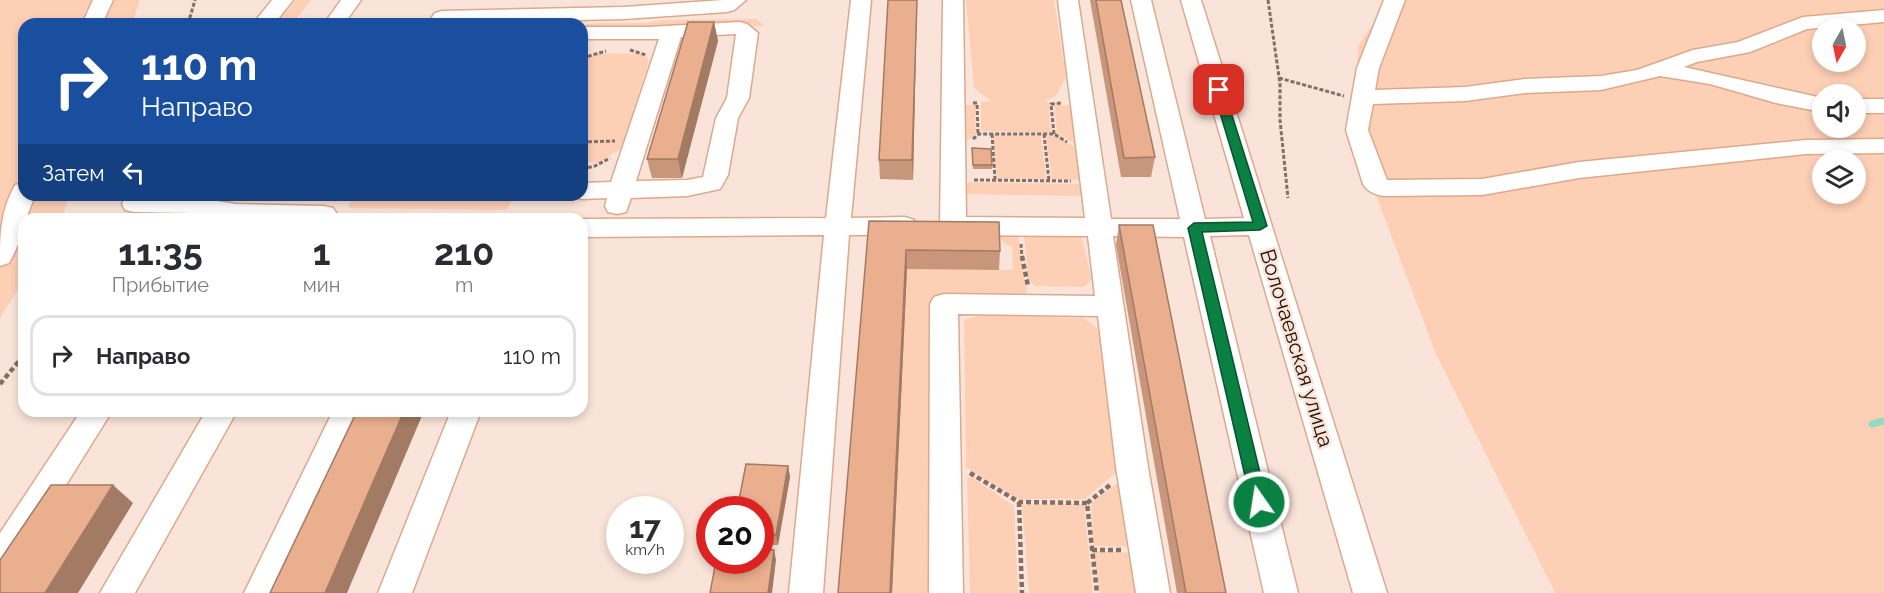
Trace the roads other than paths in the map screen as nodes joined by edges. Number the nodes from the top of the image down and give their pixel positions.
1 (103, 0) edge
2 (283, 0) edge
3 (351, 0) edge
4 (736, 0) edge
5 (861, 0) edge
6 (953, 0) edge
7 (1068, 0) edge
8 (1141, 0) edge
9 (1191, 0) edge
10 (1395, 0) edge
11 (654, 5) edge
12 (494, 8) edge
13 (444, 14) edge
14 (578, 16) edge
15 (1884, 16) edge
16 (95, 18) edge
17 (268, 18) edge
18 (338, 18) edge
19 (672, 31) junction
20 (1656, 69) junction
21 (1361, 99) junction
22 (1812, 103) edge
23 (1866, 106) edge
24 (1884, 106) edge
25 (1884, 146) edge
26 (588, 191) edge
27 (620, 191) junction
28 (20, 201) edge
29 (174, 201) edge
30 (201, 201) edge
31 (134, 204) dead end
32 (242, 204) edge
33 (333, 205) edge
34 (953, 226) junction
35 (1099, 226) junction
36 (1260, 226) junction
37 (612, 227) junction
38 (588, 228) edge
39 (837, 228) junction
40 (1194, 228) junction
41 (0, 256) edge
42 (1109, 306) junction
43 (92, 417) edge
44 (219, 417) edge
45 (345, 417) edge
46 (464, 417) edge
47 (0, 561) edge
48 (117, 593) edge
49 (261, 593) edge
50 (395, 593) edge
51 (806, 593) edge
52 (946, 593) edge
53 (1152, 593) edge
54 (1281, 593) edge
55 (1370, 593) edge

1 - 16 street
2 - 17 street
3 - 18 street
4 - 11 street
5 - 39 street
6 - 34 street
7 - 35 street
8 - 40 street
9 - 36 street, Волочаевская улица
10 - 21 street
11 - 14 street
12 - 13 street
12 - 14 street
14 - 19 street
15 - 20 street
19 - 27 street
19 - 27 street
20 - 21 street
20 - 22 street
21 - 25 street
23 - 24 street
26 - 27 street
27 - 37 street
28 - 41 street
29 - 31 street
30 - 32 street
32 - 33 street
34 - 35 street
34 - 39 street
35 - 40 street
35 - 42 street
36 - 40 street
36 - 55 street, Волочаевская улица
37 - 38 street
37 - 39 street
39 - 51 street
40 - 54 street
42 - 52 street
42 - 53 street
43 - 47 street
44 - 48 street
45 - 49 street
46 - 50 street

